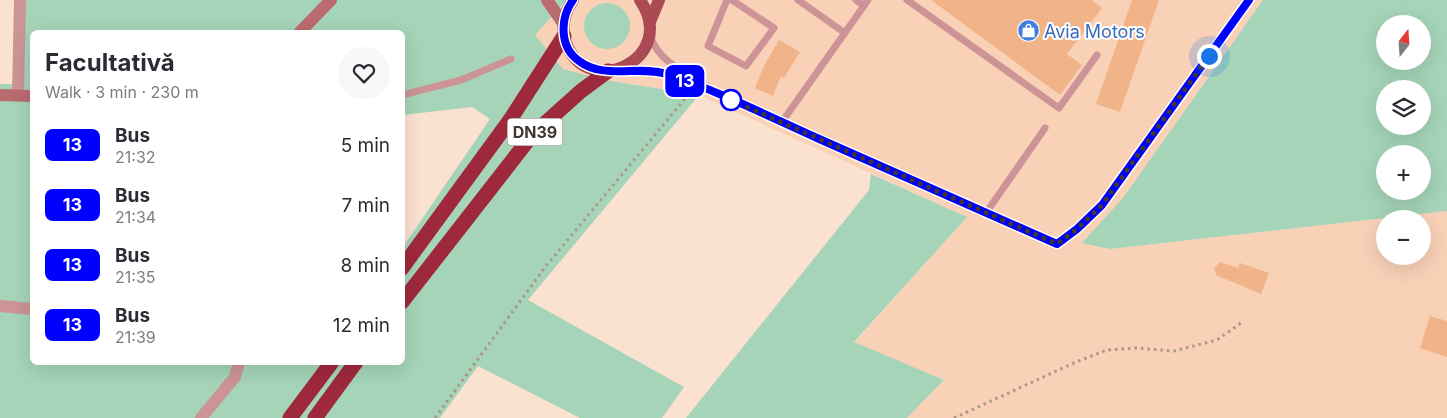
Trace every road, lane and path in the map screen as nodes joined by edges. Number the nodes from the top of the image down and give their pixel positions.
1 (20, 0) edge
2 (331, 0) edge
3 (547, 0) edge
4 (573, 0) edge
5 (640, 0) edge
6 (659, 0) edge
7 (727, 0) edge
8 (732, 0) edge
9 (798, 0) edge
10 (856, 0) edge
11 (907, 0) edge
12 (1249, 0) edge
13 (866, 3) edge
14 (650, 28) junction
15 (302, 30) edge
16 (563, 30) junction
17 (845, 33) junction
18 (1097, 55) dead end
19 (511, 59) dead end
20 (614, 70) junction
21 (696, 85) junction
22 (405, 94) edge
23 (0, 95) edge
24 (18, 95) junction
25 (30, 96) edge
26 (724, 96) junction
27 (782, 122) junction
28 (1045, 128) dead end
29 (986, 213) junction
30 (405, 264) edge
31 (405, 298) edge
32 (0, 306) edge
33 (30, 309) edge
34 (1244, 321) dead end
35 (238, 365) edge
36 (330, 365) edge
37 (354, 365) edge
38 (201, 418) edge
39 (290, 418) edge
40 (315, 418) edge
41 (436, 418) edge
42 (954, 418) edge

1 - 24 street
2 - 15 main road
3 - 16 main road
4 - 16 main road, DN39
5 - 14 main road
6 - 14 main road, DN39
7 - 8 lane
9 - 17 lane
10 - 13 lane
11 - 18 lane
12 - 29 lane
13 - 17 lane
14 - 20 main road, DN39
14 - 26 lane
16 - 20 main road
16 - 30 highway, DN39
17 - 27 lane
19 - 22 lane
20 - 21 lane
20 - 31 highway, DN39
21 - 26 lane
21 - 41 path
23 - 24 main road
24 - 25 main road
26 - 27 lane
27 - 29 lane
28 - 29 lane
32 - 33 street
34 - 42 path
35 - 38 street
36 - 39 highway
37 - 40 highway

